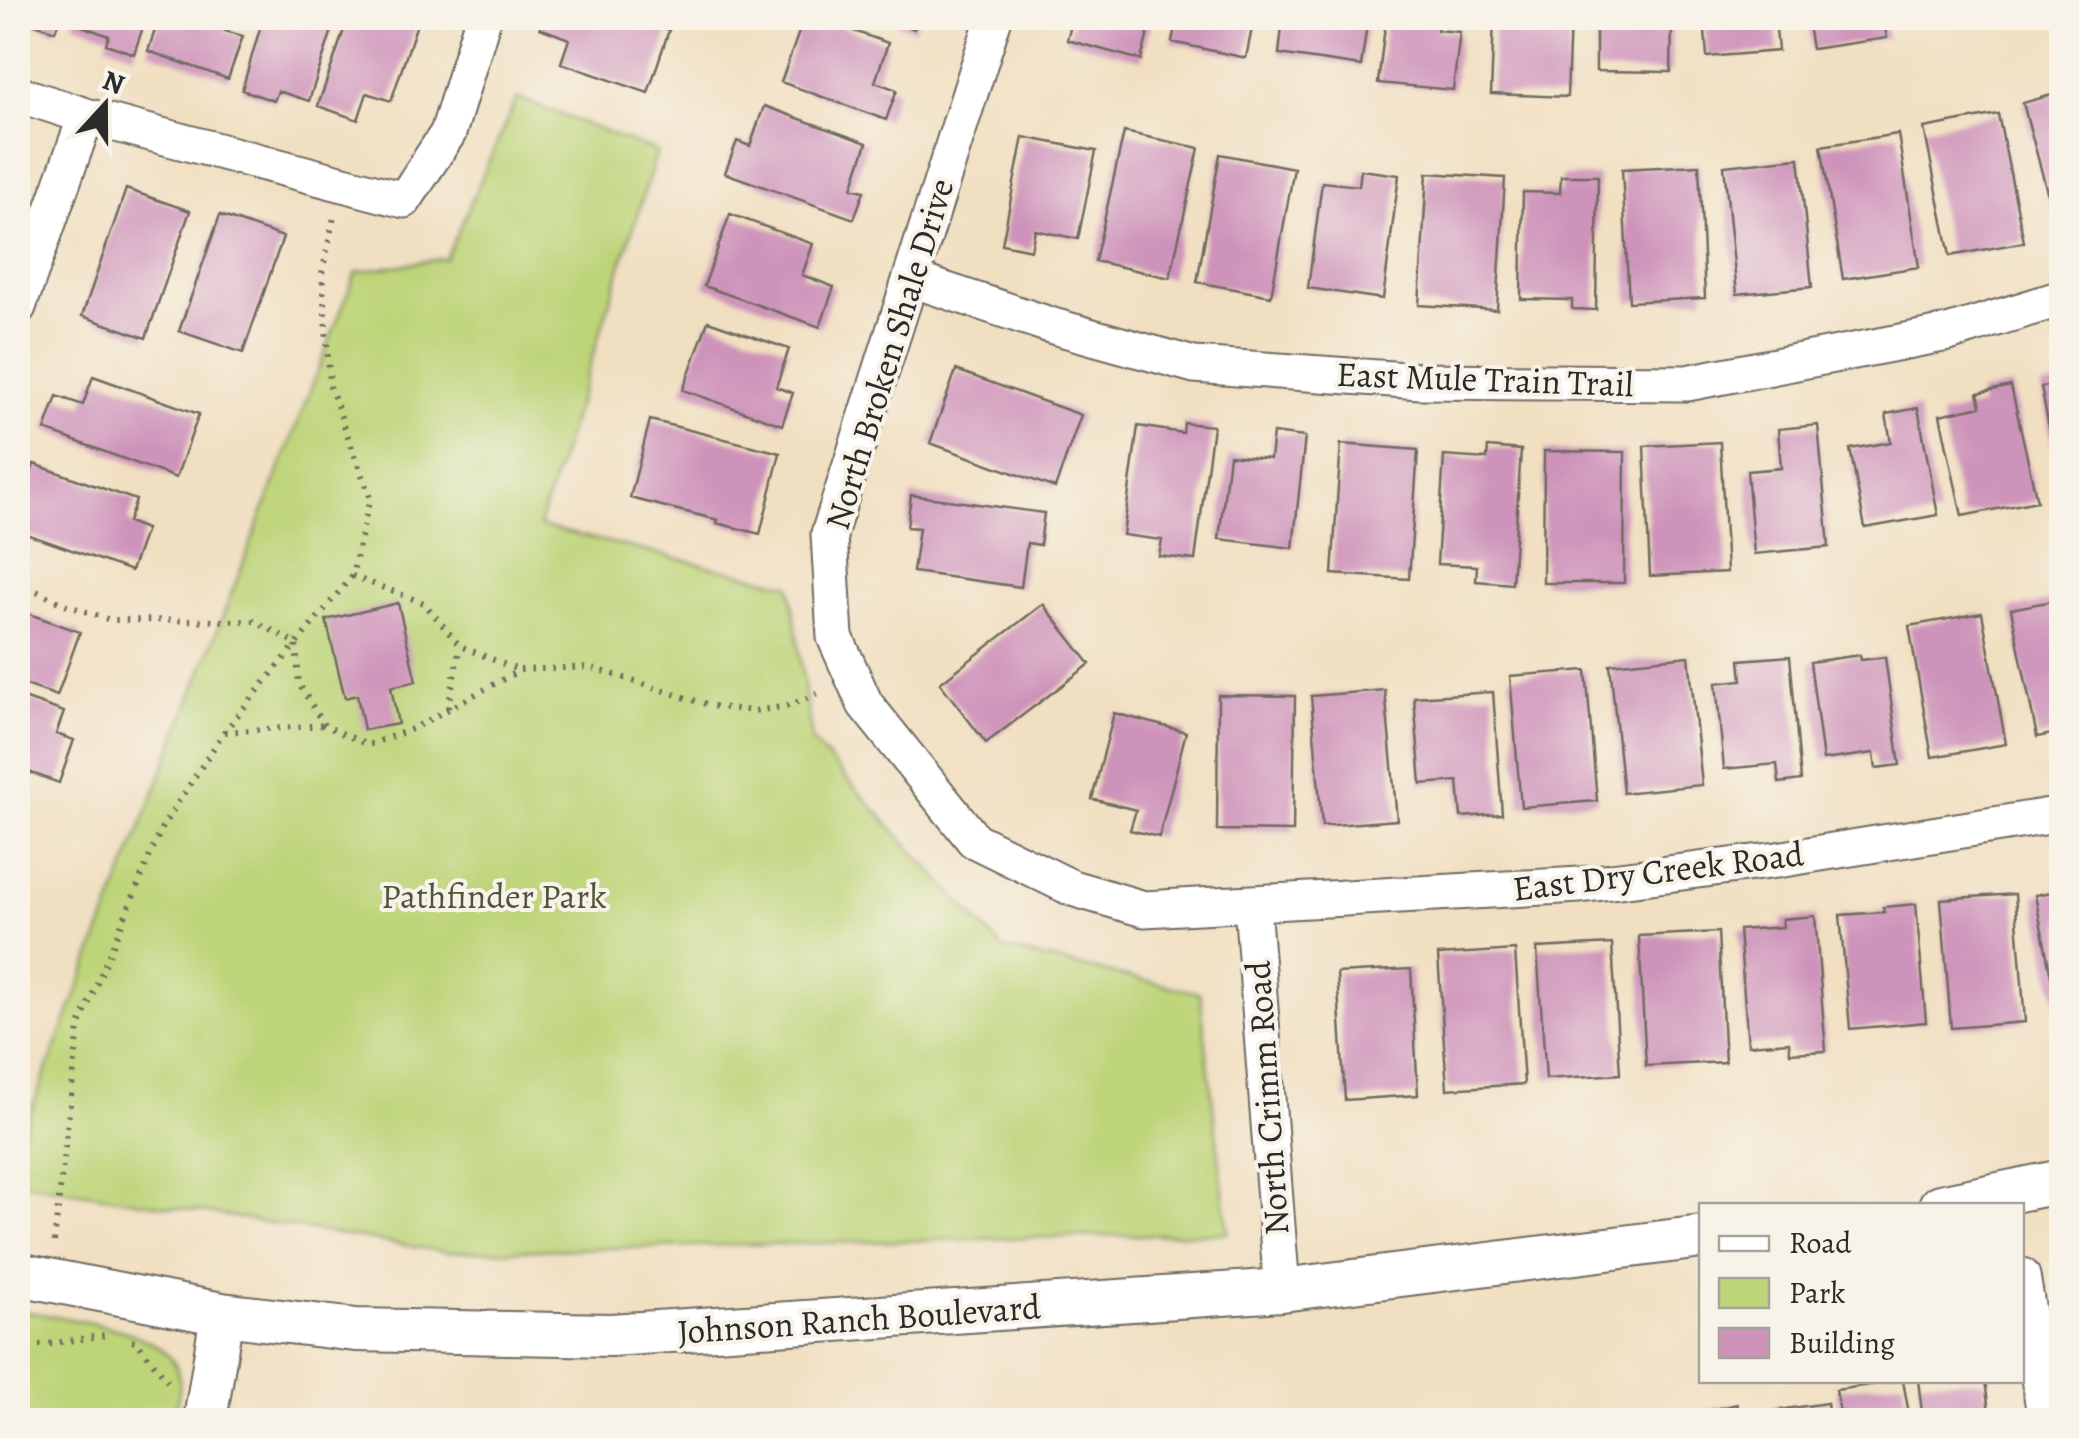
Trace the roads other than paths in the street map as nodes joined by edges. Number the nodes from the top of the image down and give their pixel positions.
1 (484, 18) edge
2 (994, 18) edge
3 (18, 94) edge
4 (86, 116) junction
5 (911, 280) junction
6 (2062, 298) edge
7 (18, 307) edge
8 (2062, 814) edge
9 (1252, 905) junction
10 (2062, 1180) edge
11 (2009, 1199) edge
12 (1970, 1203) edge
13 (1699, 1237) edge
14 (35, 1278) edge
15 (2024, 1288) edge
16 (1282, 1290) junction
17 (222, 1314) junction
18 (187, 1411) edge
19 (2046, 1420) edge

1 - 4 street
2 - 5 street, North Broken Shale Drive
3 - 4 street
4 - 7 street
5 - 6 street, East Mule Train Trail
5 - 9 street, North Broken Shale Drive
8 - 9 street, East Dry Creek Road
9 - 16 street, North Crimm Road
10 - 11 street
11 - 12 street
13 - 16 street, Johnson Ranch Boulevard
14 - 17 street, Johnson Ranch Boulevard
15 - 19 street
16 - 17 street, Johnson Ranch Boulevard
17 - 18 street

